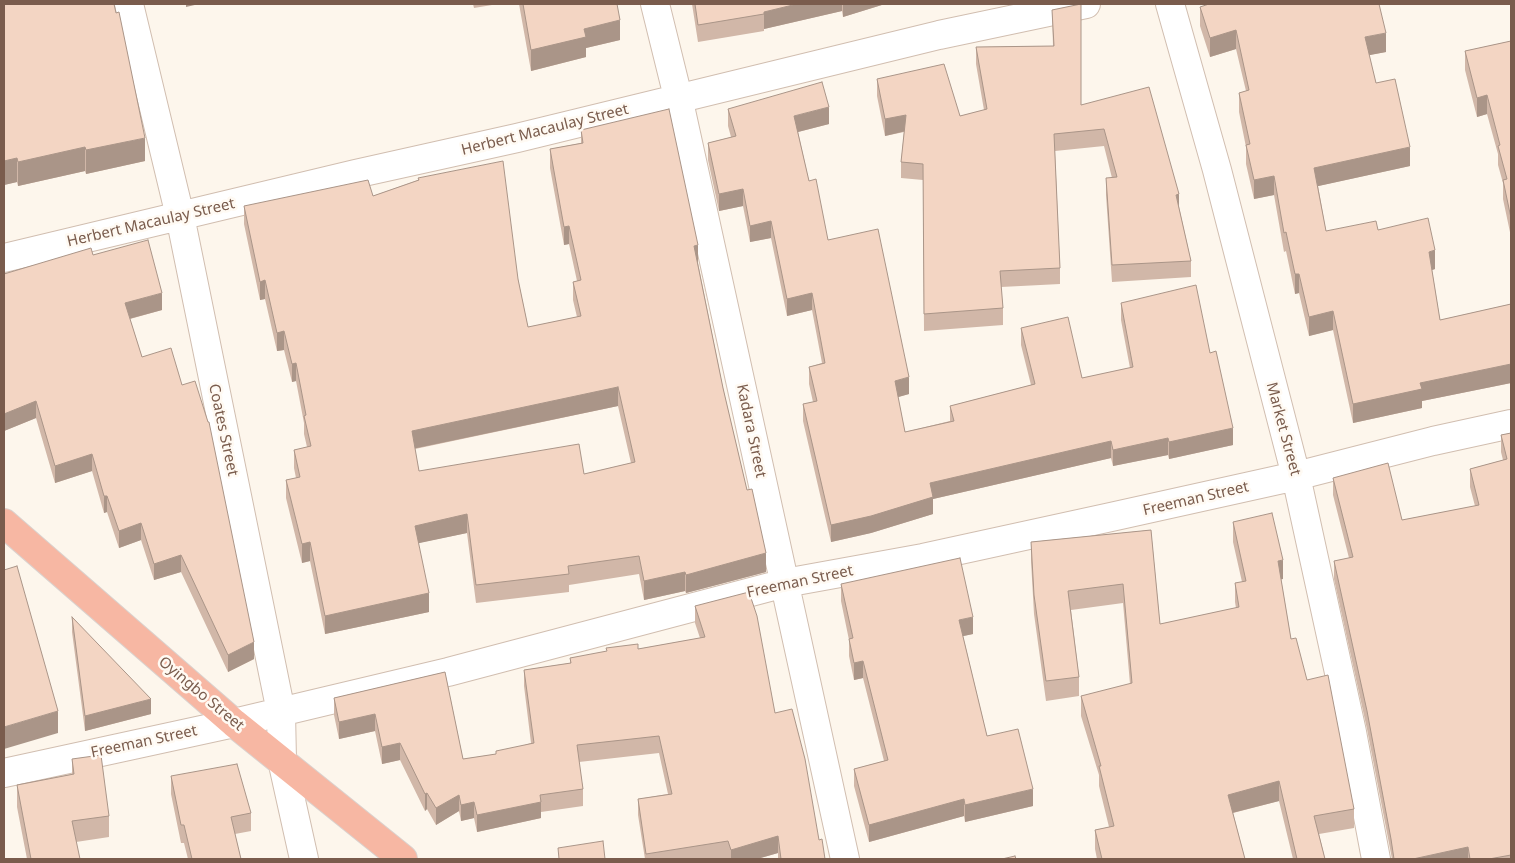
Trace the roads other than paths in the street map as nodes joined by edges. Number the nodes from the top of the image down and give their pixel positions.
1 (130, 4) edge
2 (655, 4) edge
3 (1086, 4) edge
4 (1170, 4) edge
5 (678, 97) junction
6 (180, 216) junction
7 (4, 258) edge
8 (1511, 424) edge
9 (1296, 476) junction
10 (4, 523) edge
11 (785, 583) junction
12 (281, 712) junction
13 (234, 723) junction
14 (282, 760) junction
15 (4, 773) edge
16 (304, 859) edge
17 (403, 859) edge
18 (845, 859) edge
19 (1376, 859) edge

1 - 6 street, Coates Street
2 - 5 street, Kadara Street
3 - 5 street, Herbert Macaulay Street
4 - 9 street, Market Street
5 - 6 street, Herbert Macaulay Street
5 - 11 street, Kadara Street
6 - 7 street, Herbert Macaulay Street
6 - 12 street, Coates Street
8 - 9 street, Freeman Street
9 - 11 street, Freeman Street
9 - 19 street, Market Street
10 - 13 highway, Oyingbo Street
11 - 12 street, Freeman Street
11 - 18 street, Kadara Street
12 - 13 street, Freeman Street
12 - 14 street, Coates Street
13 - 14 highway, Oyingbo Street
13 - 15 street, Freeman Street
14 - 16 street, Coates Street
14 - 17 highway, Oyingbo Street

